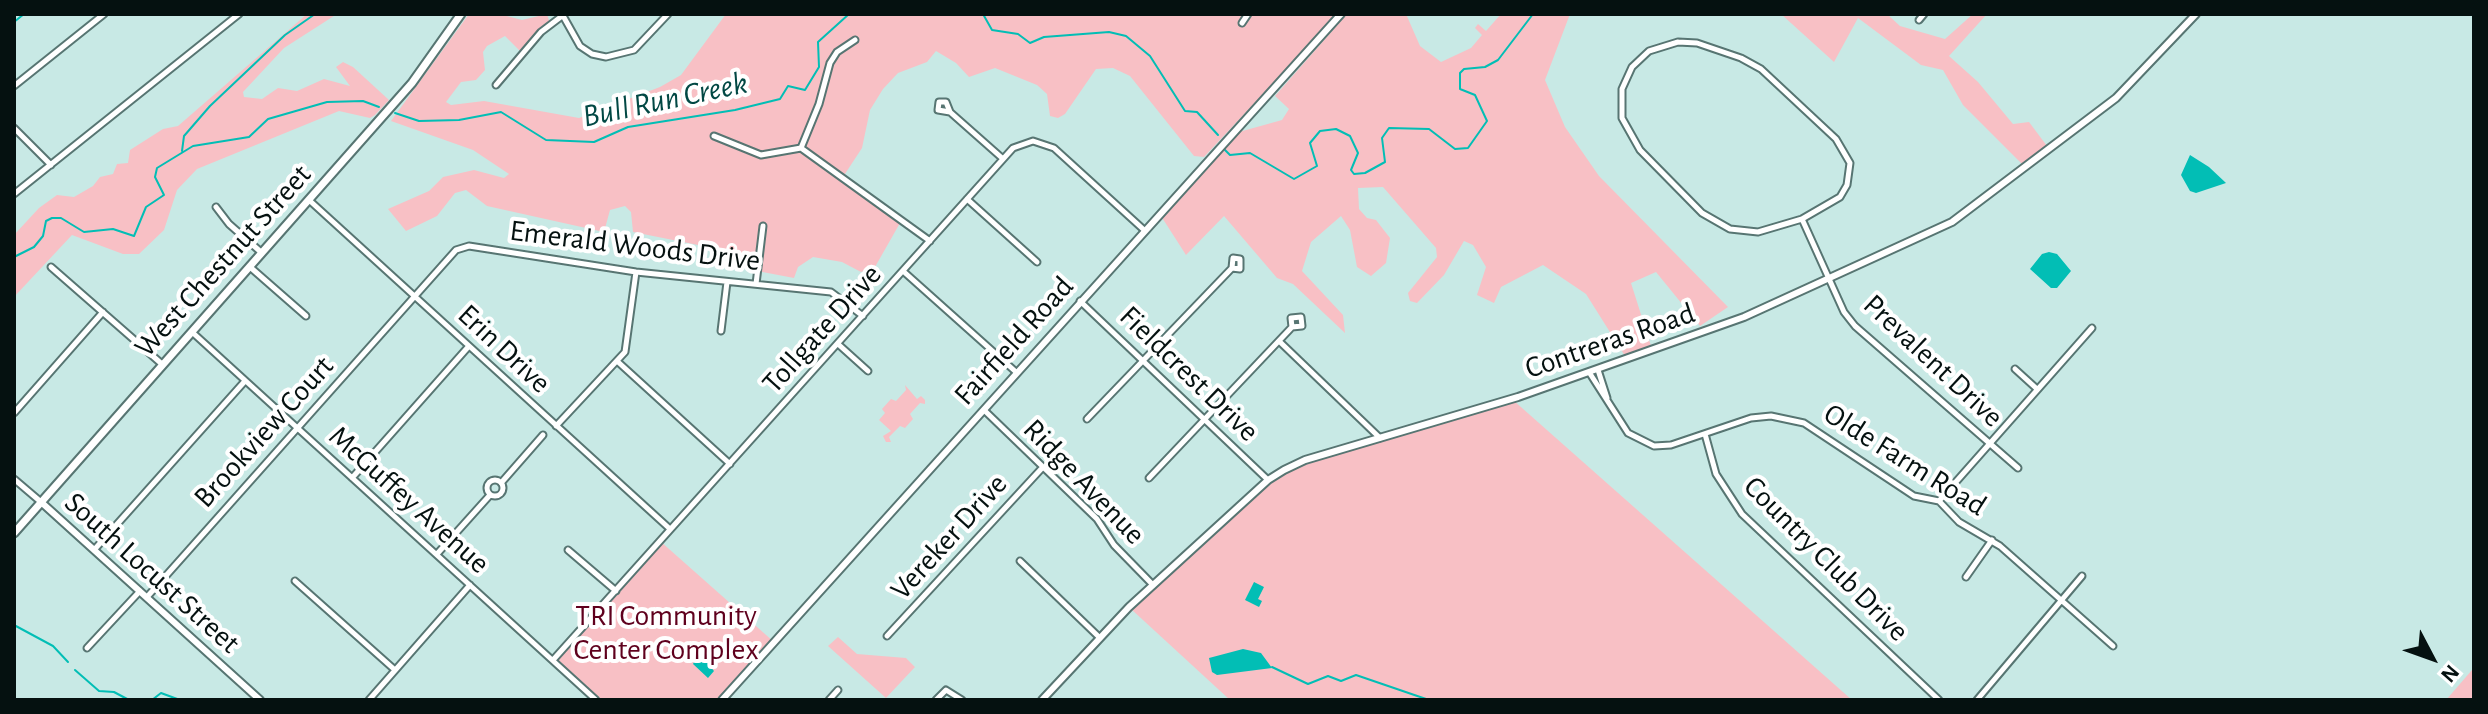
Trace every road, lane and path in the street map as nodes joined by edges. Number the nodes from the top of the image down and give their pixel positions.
1 (104, 14) edge
2 (239, 14) edge
3 (461, 14) edge
4 (668, 14) edge
5 (1248, 14) edge
6 (1341, 14) edge
7 (2196, 14) edge
8 (562, 15) edge
9 (1242, 23) dead end
10 (855, 40) dead end
11 (496, 85) dead end
12 (14, 86) edge
13 (950, 112) dead end
14 (14, 128) edge
15 (714, 136) dead end
16 (801, 148) junction
17 (1002, 158) junction
18 (51, 165) junction
19 (14, 194) edge
20 (967, 199) junction
21 (309, 200) junction
22 (216, 207) dead end
23 (1802, 219) junction
24 (763, 226) dead end
25 (1143, 229) junction
26 (930, 241) junction
27 (262, 253) junction
28 (1037, 262) dead end
29 (51, 267) dead end
30 (250, 267) junction
31 (1232, 268) dead end
32 (903, 271) junction
33 (636, 272) junction
34 (1829, 279) junction
35 (727, 282) junction
36 (756, 284) junction
37 (414, 295) junction
38 (1079, 300) junction
39 (103, 312) junction
40 (306, 316) dead end
41 (863, 316) junction
42 (1292, 327) dead end
43 (2092, 328) dead end
44 (721, 331) dead end
45 (192, 332) junction
46 (1279, 341) junction
47 (838, 344) junction
48 (469, 346) junction
49 (617, 361) junction
50 (1143, 361) junction
51 (163, 365) junction
52 (2015, 369) dead end
53 (1598, 370) junction
54 (868, 371) dead end
55 (1016, 372) junction
56 (1589, 372) junction
57 (245, 381) junction
58 (2037, 389) junction
59 (1608, 403) junction
60 (983, 409) junction
61 (14, 413) edge
62 (1087, 419) dead end
63 (1204, 419) junction
64 (556, 426) junction
65 (297, 428) junction
66 (1705, 434) junction
67 (543, 435) dead end
68 (1380, 438) junction
69 (1989, 443) junction
70 (730, 464) junction
71 (1043, 467) junction
72 (2018, 468) dead end
73 (352, 478) junction
74 (1149, 478) dead end
75 (14, 479) edge
76 (1268, 480) junction
77 (501, 483) junction
78 (490, 495) junction
79 (1939, 501) junction
80 (41, 502) junction
81 (670, 529) junction
82 (14, 533) edge
83 (1992, 540) junction
84 (94, 550) junction
85 (568, 550) dead end
86 (437, 554) junction
87 (1020, 561) dead end
88 (2082, 576) dead end
89 (1966, 577) dead end
90 (295, 581) dead end
91 (470, 585) junction
92 (1153, 585) junction
93 (140, 591) junction
94 (616, 591) junction
95 (147, 597) junction
96 (2061, 600) junction
97 (887, 636) dead end
98 (1100, 638) junction
99 (2113, 646) dead end
100 (87, 648) dead end
101 (553, 660) junction
102 (395, 670) junction
103 (838, 690) dead end
104 (260, 700) edge
105 (369, 700) edge
106 (596, 700) edge
107 (722, 700) edge
108 (829, 700) edge
109 (936, 700) edge
110 (962, 700) edge
111 (1042, 700) edge
112 (1939, 700) edge
113 (1977, 700) edge

1 - 12 street
2 - 18 street
3 - 21 main road, West Chestnut Street
4 - 8 street
5 - 9 street
6 - 25 street, Fairfield Road
7 - 34 street, Contreras Road
8 - 11 street
10 - 16 street
13 - 17 street
14 - 18 street
15 - 16 street
16 - 26 street
17 - 20 street, Tollgate Drive
17 - 25 street, Tollgate Drive
18 - 19 street
20 - 26 street, Tollgate Drive
20 - 28 street
21 - 27 main road, West Chestnut Street
21 - 37 street, Erin Drive
22 - 27 street
23 - 23 street
23 - 34 street, Prevalent Drive
24 - 36 street
25 - 38 street, Fairfield Road
26 - 32 street, Tollgate Drive
27 - 30 main road, West Chestnut Street
29 - 39 street
30 - 40 street
30 - 45 main road, West Chestnut Street
31 - 50 street
32 - 41 street, Tollgate Drive
32 - 55 street
33 - 35 street, Emerald Woods Drive
33 - 37 street, Emerald Woods Drive
33 - 49 street
34 - 53 street, Contreras Road
34 - 69 street, Prevalent Drive
35 - 36 street, Emerald Woods Drive
35 - 44 street
36 - 41 street, Emerald Woods Drive
37 - 48 street, Erin Drive
37 - 65 street, Brookview Court
38 - 50 street, Fieldcrest Drive
38 - 55 street, Fairfield Road
39 - 51 street
39 - 61 street
41 - 47 street, Tollgate Drive
42 - 46 street
43 - 58 street
45 - 51 main road, West Chestnut Street
45 - 57 street, McGuffey Avenue
46 - 63 street
46 - 68 street
47 - 54 street
47 - 70 street, Tollgate Drive
48 - 64 street, Erin Drive
48 - 73 street
49 - 64 street
49 - 70 street
50 - 62 street
50 - 63 street, Fieldcrest Drive
51 - 80 main road, West Chestnut Street
52 - 58 street
53 - 56 street, Contreras Road
53 - 59 street, Olde Farm Road
55 - 60 street, Fairfield Road
56 - 59 street, Olde Farm Road
56 - 68 street, Contreras Road
57 - 65 street, McGuffey Avenue
57 - 84 street
58 - 69 street
59 - 66 street, Olde Farm Road
60 - 71 street, Ridge Avenue
60 - 107 street, Fairfield Road
63 - 74 street
63 - 76 street, Fieldcrest Drive
64 - 81 street, Erin Drive
65 - 73 street, McGuffey Avenue
65 - 95 street, Brookview Court
66 - 79 street, Olde Farm Road
66 - 112 street, Country Club Drive
67 - 77 street
68 - 76 street, Contreras Road
69 - 72 street, Prevalent Drive
69 - 79 street
70 - 81 street, Tollgate Drive
71 - 92 street, Ridge Avenue
71 - 97 street, Vereker Drive
73 - 86 street, McGuffey Avenue
75 - 80 street, South Locust Street
76 - 92 street, Contreras Road
77 - 78 street
77 - 78 street
78 - 86 street
79 - 83 street, Olde Farm Road
80 - 82 main road, West Chestnut Street
80 - 84 street, South Locust Street
81 - 94 street, Tollgate Drive
83 - 89 street
83 - 96 street, Olde Farm Road
84 - 93 street, South Locust Street
85 - 94 street
86 - 91 street, McGuffey Avenue
87 - 98 street
88 - 96 street
90 - 102 street
91 - 101 street, McGuffey Avenue
91 - 102 street
92 - 98 street, Contreras Road
93 - 95 street, South Locust Street
93 - 100 street
94 - 101 street, Tollgate Drive
95 - 104 street, South Locust Street
96 - 99 street, Olde Farm Road
96 - 113 street
98 - 111 street, Contreras Road
101 - 106 street, McGuffey Avenue
102 - 105 street
103 - 108 street
109 - 110 street

